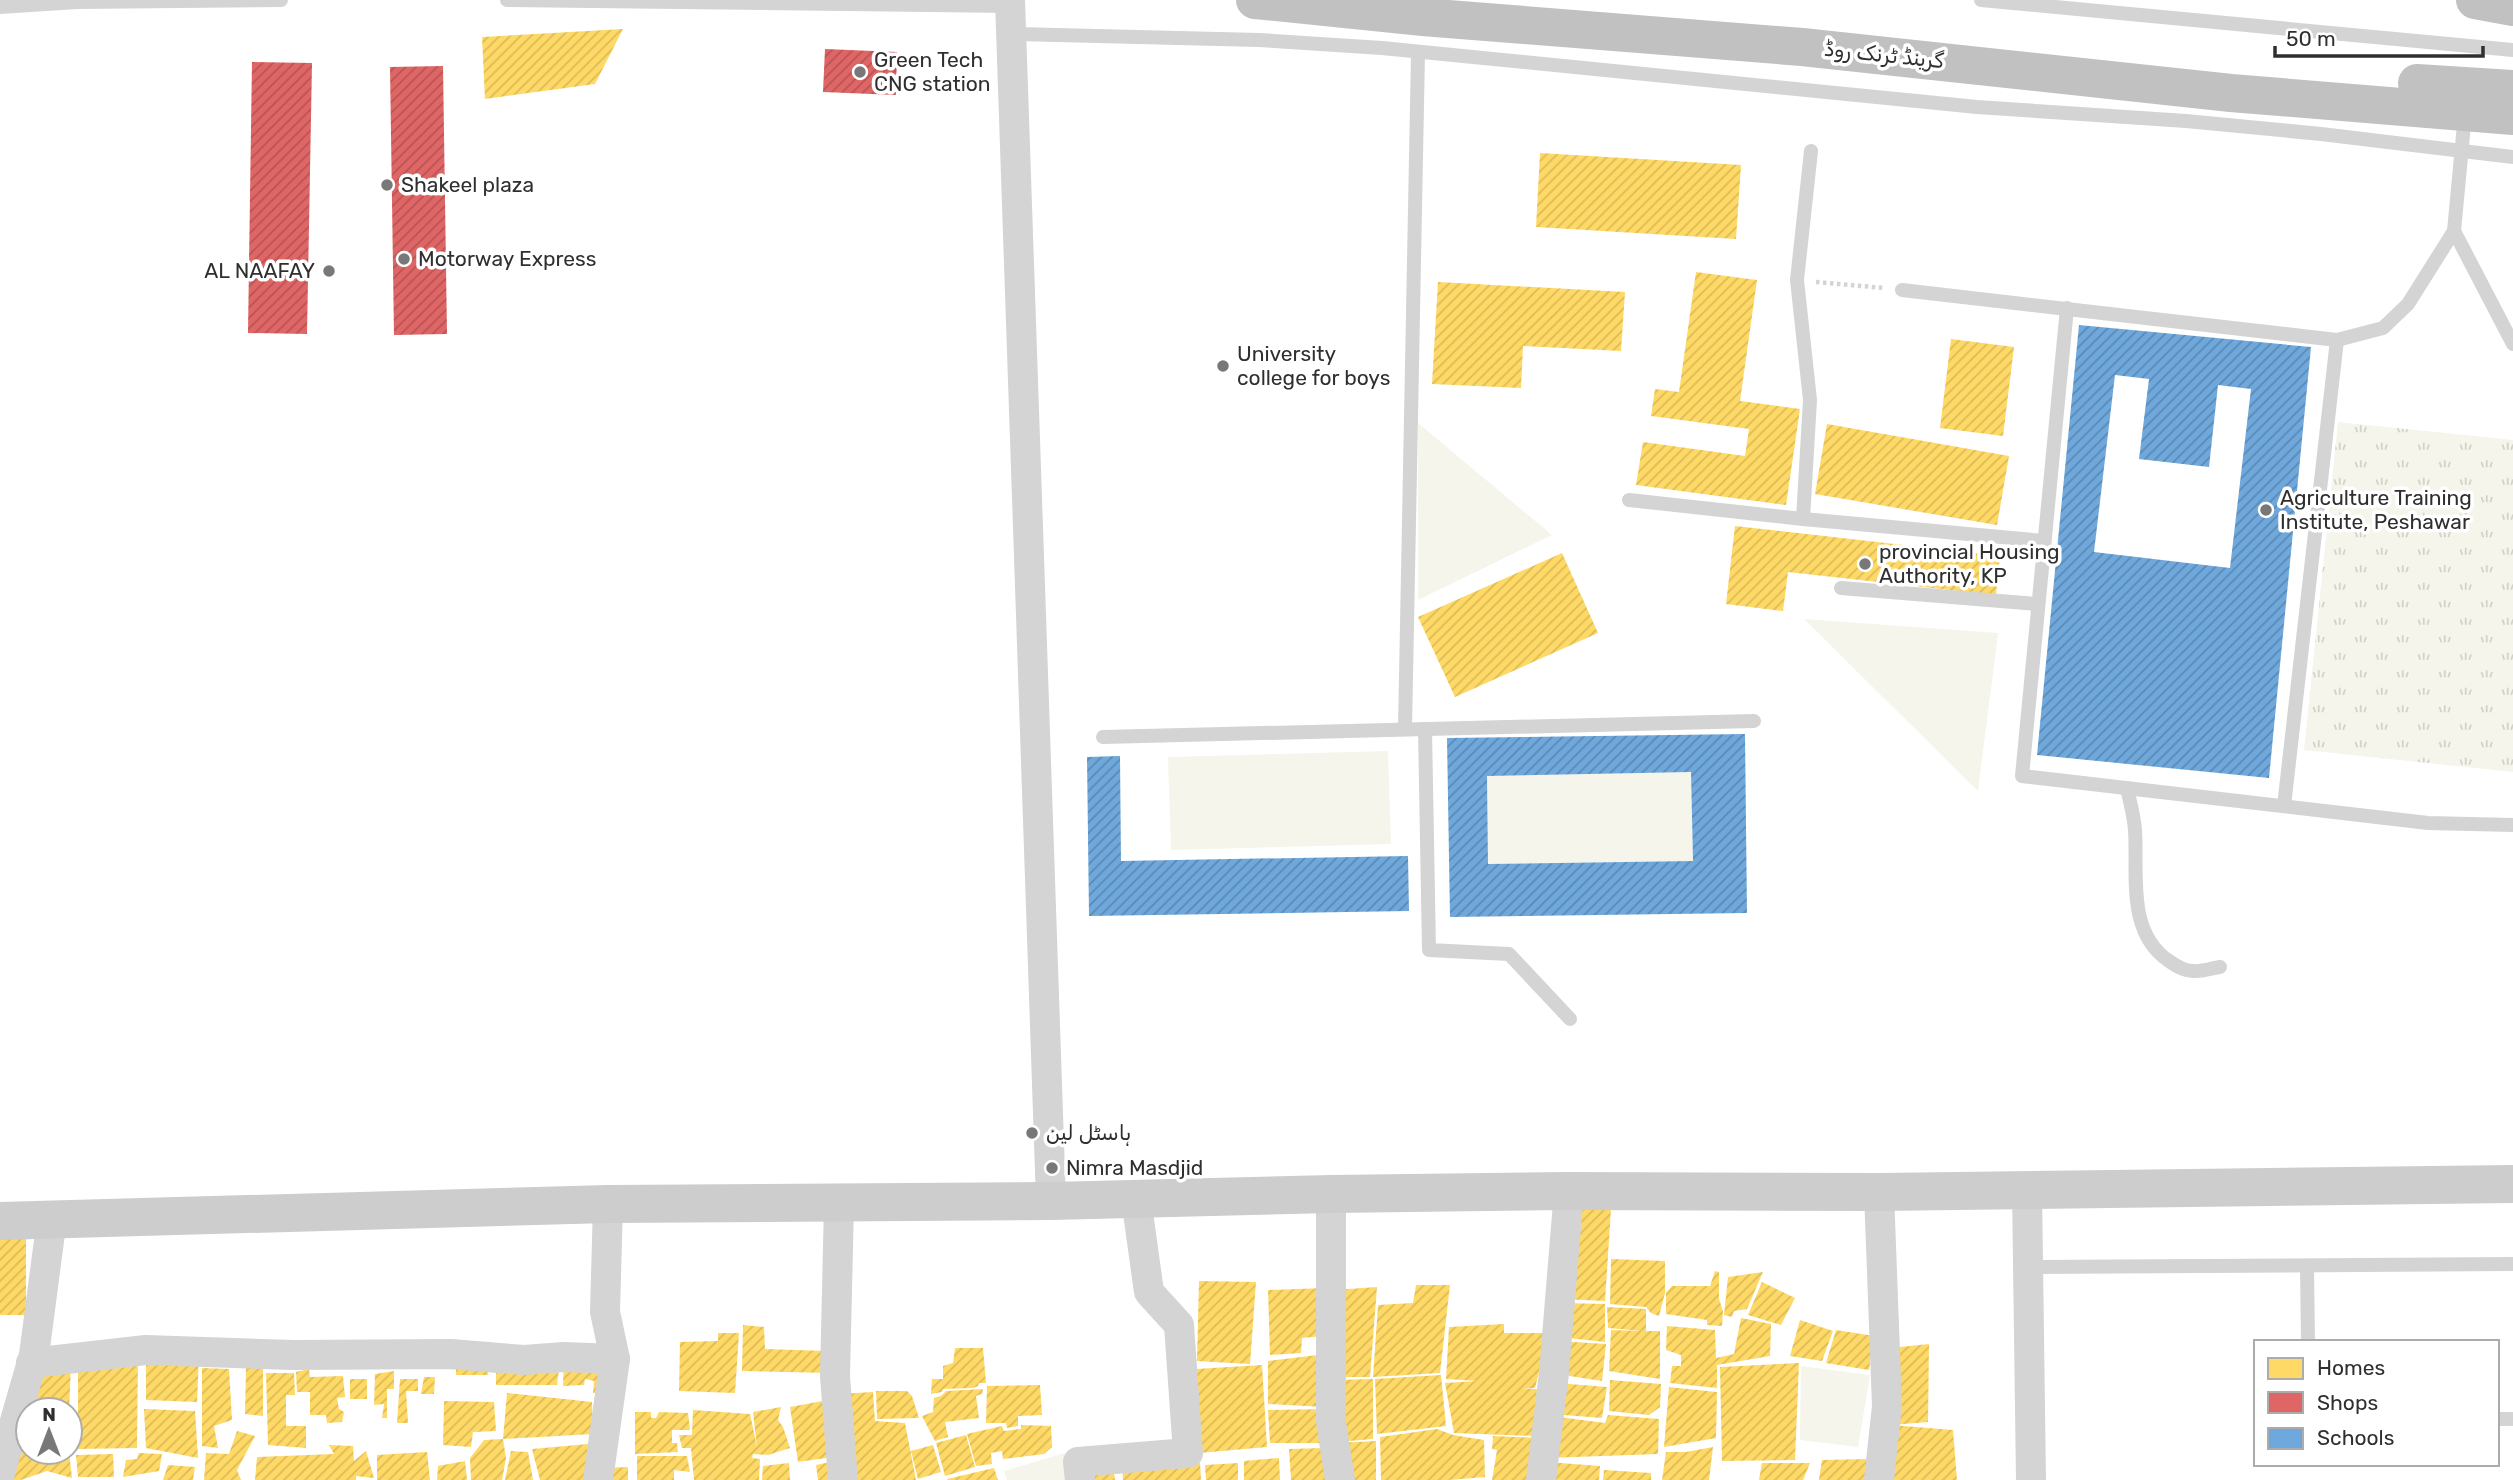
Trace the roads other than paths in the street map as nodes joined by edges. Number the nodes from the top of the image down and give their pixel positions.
1 (281, 0) edge
2 (507, 0) edge
3 (1255, 0) edge
4 (1980, 0) edge
5 (2475, 0) edge
6 (0, 7) edge
7 (2513, 7) edge
8 (1011, 13) edge
9 (2513, 50) edge
10 (1418, 53) junction
11 (2513, 89) edge
12 (2231, 93) junction
13 (2465, 113) junction
14 (2513, 116) edge
15 (1811, 151) dead end
16 (2460, 152) junction
17 (2513, 158) edge
18 (2454, 231) junction
19 (1902, 290) road end
20 (2067, 308) junction
21 (2337, 340) junction
22 (2513, 344) edge
23 (1629, 500) dead end
24 (1802, 519) junction
25 (2044, 541) junction
26 (1841, 588) dead end
27 (2038, 604) junction
28 (1754, 721) dead end
29 (1405, 729) junction
30 (1425, 729) junction
31 (1103, 737) dead end
32 (2127, 788) junction
33 (2284, 806) junction
34 (2513, 825) edge
35 (2220, 967) dead end
36 (1570, 1019) dead end
37 (2513, 1184) edge
38 (2027, 1190) junction
39 (1569, 1191) junction
40 (1878, 1192) junction
41 (1331, 1194) junction
42 (1136, 1198) junction
43 (1051, 1201) junction
44 (608, 1204) junction
45 (839, 1204) junction
46 (52, 1218) junction
47 (0, 1221) edge
48 (2513, 1264) edge
49 (2307, 1266) junction
50 (2028, 1267) junction
51 (2308, 1340) edge
52 (615, 1359) junction
53 (31, 1363) junction
54 (0, 1473) edge
55 (598, 1480) edge
56 (843, 1480) edge
57 (1080, 1480) edge
58 (1340, 1480) edge
59 (1541, 1480) edge
60 (1879, 1480) edge
61 (2031, 1480) edge

1 - 6 lane
2 - 8 lane
3 - 12 highway, گرینڈ ٹرنک روڈ
4 - 9 lane
5 - 7 highway
8 - 10 lane
8 - 43 street
10 - 16 lane
10 - 29 lane
11 - 12 highway
12 - 13 highway, گرینڈ ٹرنک روڈ
13 - 14 highway, گرینڈ ٹرنک روڈ
13 - 16 lane
15 - 24 lane
16 - 17 lane
16 - 18 lane
18 - 21 lane
18 - 22 lane
19 - 20 lane
20 - 21 lane
20 - 25 lane
21 - 33 lane
23 - 24 lane
24 - 25 lane
25 - 27 lane
26 - 27 lane
27 - 32 lane
28 - 30 lane
29 - 30 lane
29 - 31 lane
30 - 36 lane
32 - 33 lane
32 - 35 lane
33 - 34 lane
37 - 38 street
38 - 40 street
38 - 50 street
39 - 40 street
39 - 41 street
39 - 59 street
40 - 60 street
41 - 42 street
41 - 58 street
42 - 43 street
42 - 57 street
43 - 45 street
44 - 45 street
44 - 46 street
44 - 52 street
45 - 56 street
46 - 47 street
46 - 53 street
48 - 49 lane
49 - 50 lane
49 - 51 lane
50 - 61 street
52 - 53 street
52 - 55 street
53 - 54 street

